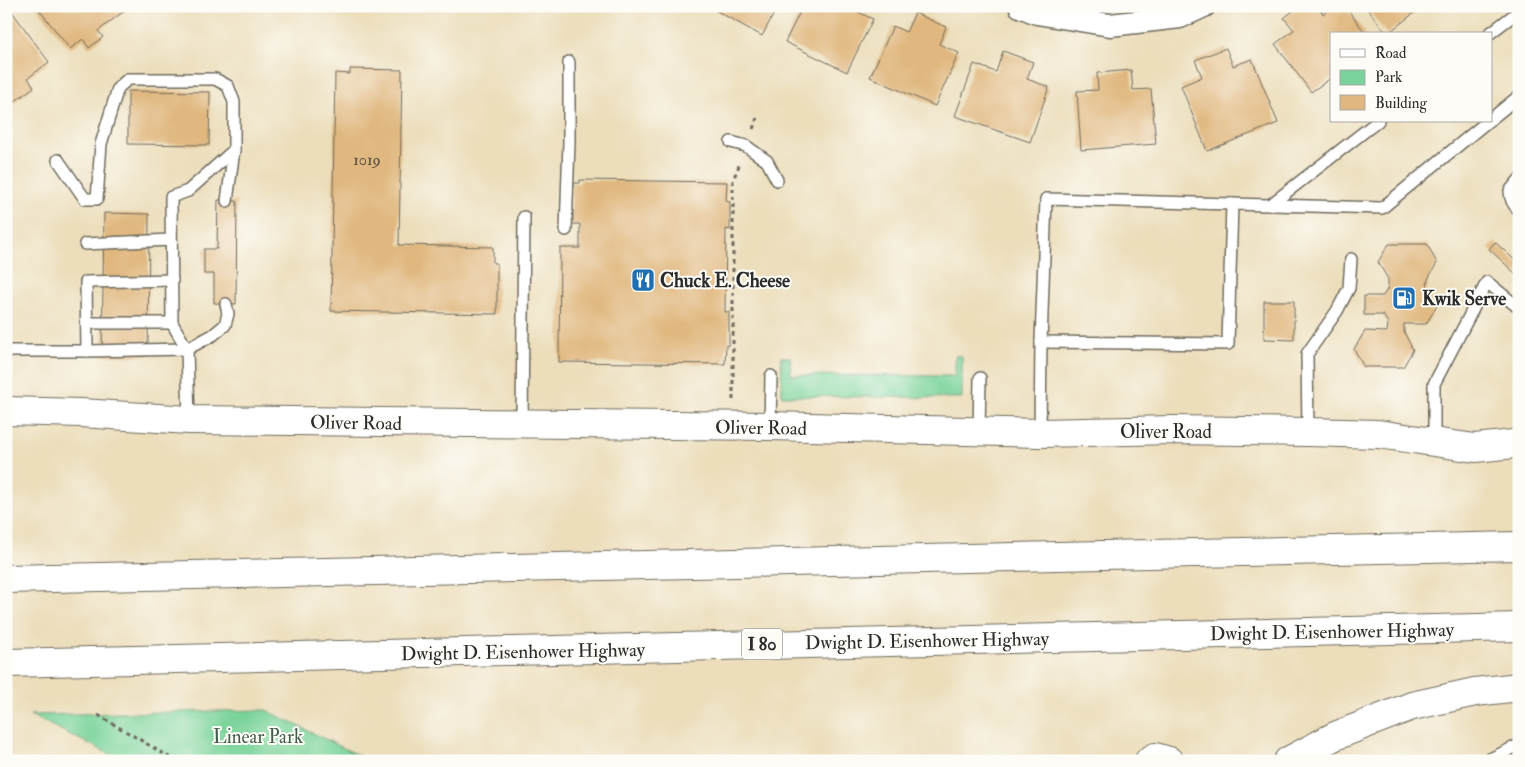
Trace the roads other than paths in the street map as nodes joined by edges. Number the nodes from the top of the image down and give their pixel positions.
1 (1020, 6) edge
2 (1204, 6) edge
3 (1519, 11) edge
4 (1492, 32) edge
5 (569, 62) dead end
6 (1519, 96) edge
7 (1492, 118) edge
8 (1377, 122) edge
9 (1488, 122) edge
10 (731, 142) dead end
11 (234, 150) junction
12 (58, 160) dead end
13 (777, 180) dead end
14 (1519, 180) edge
15 (227, 201) dead end
16 (1232, 204) junction
17 (1270, 205) junction
18 (1519, 210) edge
19 (524, 217) dead end
20 (566, 230) dead end
21 (171, 240) junction
22 (86, 244) dead end
23 (1351, 259) dead end
24 (172, 280) junction
25 (226, 304) dead end
26 (1519, 308) edge
27 (87, 323) junction
28 (172, 323) junction
29 (1041, 342) junction
30 (187, 349) junction
31 (6, 351) edge
32 (87, 351) junction
33 (771, 376) dead end
34 (980, 378) dead end
35 (6, 411) edge
36 (189, 420) junction
37 (522, 424) junction
38 (770, 426) junction
39 (979, 431) junction
40 (1308, 432) junction
41 (1040, 433) junction
42 (1434, 443) junction
43 (1516, 444) edge
44 (1519, 546) edge
45 (6, 578) edge
46 (1519, 627) edge
47 (6, 663) edge
48 (1519, 687) edge
49 (1519, 745) edge
50 (1149, 761) edge
51 (1169, 761) edge
52 (1288, 761) edge
53 (1486, 761) edge

1 - 2 street
3 - 4 lane
5 - 20 lane
6 - 7 lane
8 - 17 lane
9 - 17 lane
10 - 13 lane
11 - 12 lane
11 - 15 lane
11 - 21 lane
14 - 18 lane
16 - 17 lane
16 - 29 lane
16 - 29 lane
19 - 37 lane
21 - 22 lane
21 - 24 lane
23 - 40 lane
24 - 27 lane
24 - 28 lane
25 - 30 lane
26 - 42 lane
27 - 28 lane
27 - 32 lane
28 - 30 lane
29 - 41 lane
30 - 32 lane
30 - 36 lane
31 - 32 lane
33 - 38 lane
34 - 39 lane
35 - 36 main road, Oliver Road
36 - 37 main road, Oliver Road
37 - 38 main road, Oliver Road
38 - 39 main road, Oliver Road
39 - 41 main road, Oliver Road
40 - 41 main road, Oliver Road
40 - 42 main road, Oliver Road
42 - 43 main road, Oliver Road
44 - 45 main road
46 - 47 main road, Dwight D. Eisenhower Highway / I 80
48 - 52 main road
49 - 53 lane
50 - 51 main road

